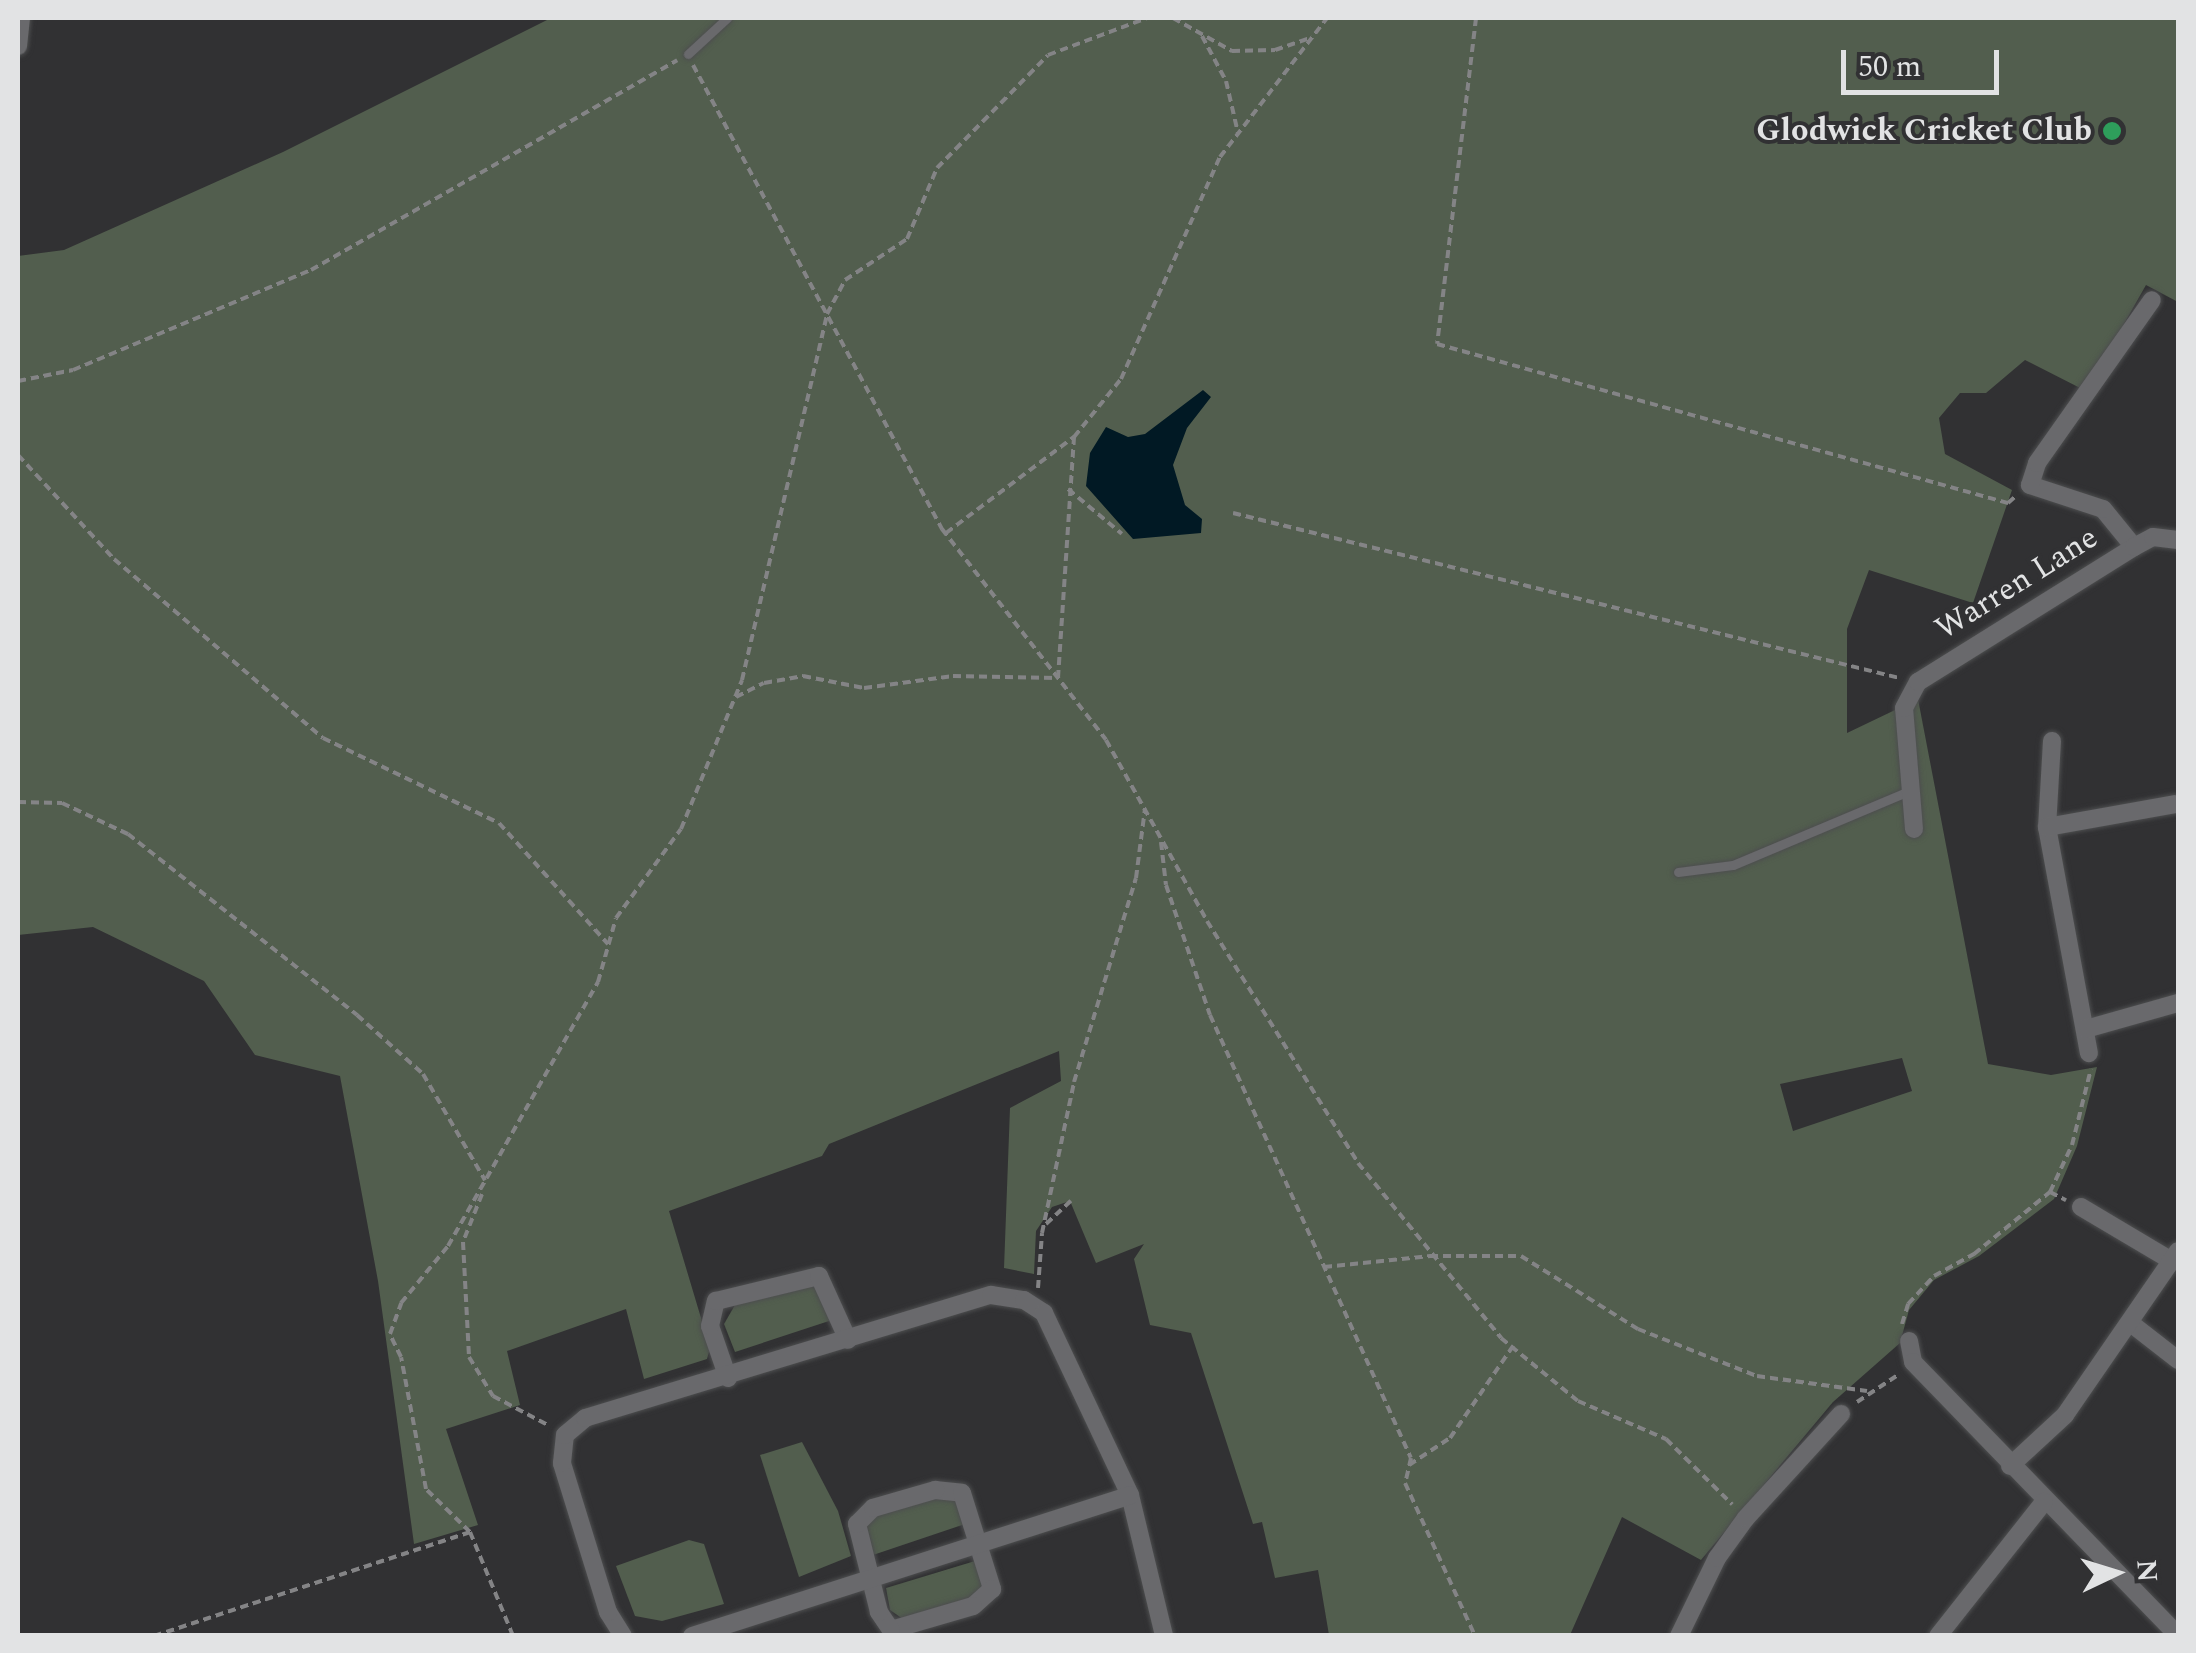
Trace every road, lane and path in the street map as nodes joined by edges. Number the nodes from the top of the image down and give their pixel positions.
1 (21, 18) edge
2 (727, 18) edge
3 (1147, 18) edge
4 (1172, 18) edge
5 (1327, 18) edge
6 (1476, 18) edge
7 (1202, 36) junction
8 (1313, 37) junction
9 (18, 46) edge
10 (688, 54) junction
11 (1238, 134) junction
12 (2152, 300) dead end
13 (827, 314) junction
14 (18, 381) edge
15 (1074, 437) junction
16 (18, 455) edge
17 (2030, 485) junction
18 (1068, 488) junction
19 (1233, 514) dead end
20 (946, 533) junction
21 (1122, 534) dead end
22 (2178, 540) edge
23 (2134, 547) junction
24 (1058, 678) junction
25 (1918, 682) junction
26 (734, 698) junction
27 (2052, 740) dead end
28 (1911, 790) junction
29 (18, 802) edge
30 (2176, 804) dead end
31 (1145, 810) junction
32 (2047, 826) junction
33 (1914, 829) dead end
34 (1161, 837) junction
35 (1678, 872) dead end
36 (608, 944) junction
37 (2178, 1003) edge
38 (2086, 1029) junction
39 (2089, 1053) joint
40 (486, 1182) junction
41 (2050, 1192) junction
42 (1071, 1201) dead end
43 (2082, 1208) joint
44 (1042, 1233) junction
45 (1430, 1256) junction
46 (2176, 1256) edge
47 (1324, 1267) junction
48 (1036, 1308) junction
49 (2133, 1325) junction
50 (848, 1340) junction
51 (1909, 1342) joint
52 (1514, 1346) junction
53 (2178, 1360) edge
54 (1912, 1362) junction
55 (728, 1378) junction
56 (1868, 1391) junction
57 (1841, 1414) joint
58 (566, 1435) junction
59 (1409, 1465) junction
60 (2010, 1466) junction
61 (1130, 1495) junction
62 (2044, 1502) junction
63 (1746, 1518) junction
64 (470, 1532) junction
65 (979, 1542) junction
66 (868, 1578) junction
67 (2178, 1635) edge
68 (154, 1636) edge
69 (513, 1636) edge
70 (623, 1636) edge
71 (692, 1636) edge
72 (1164, 1636) edge
73 (1475, 1636) edge
74 (1679, 1636) edge
75 (1938, 1636) edge

1 - 9 street
2 - 10 lane
3 - 13 path
4 - 7 path
5 - 8 path
6 - 17 path
7 - 8 path
7 - 11 path
8 - 11 path
10 - 13 path
10 - 14 path
11 - 15 path
12 - 17 street
13 - 20 path
13 - 26 path
15 - 18 path
15 - 20 path
16 - 36 path
17 - 23 street
18 - 21 path
18 - 24 path
19 - 25 path
20 - 24 path
22 - 23 street, Warren Lane
23 - 25 street, Warren Lane
24 - 26 path
24 - 31 path
25 - 28 street, Warren Lane
26 - 36 path
27 - 32 street
28 - 33 street
28 - 35 lane
29 - 40 path
30 - 32 street
31 - 34 path
31 - 44 path
32 - 38 street
34 - 45 path
34 - 47 path
36 - 40 path
37 - 38 street
38 - 39 street
39 - 41 path
40 - 58 path
40 - 64 path
41 - 43 path
41 - 51 path
42 - 44 path
43 - 46 street
44 - 48 path
45 - 47 path
45 - 52 path
45 - 56 path
46 - 49 street
47 - 59 path
48 - 50 street
48 - 61 street
49 - 53 street
49 - 60 street
50 - 55 street
50 - 55 street
51 - 54 street
52 - 59 path
52 - 63 path
54 - 56 path
54 - 60 street
55 - 58 street
56 - 57 path
57 - 63 street
58 - 70 street
59 - 73 path
60 - 62 street
61 - 65 street
61 - 72 street
62 - 67 street
62 - 75 street
63 - 74 street
64 - 68 path
64 - 69 path
65 - 66 street
65 - 66 street
65 - 66 street
66 - 71 street

